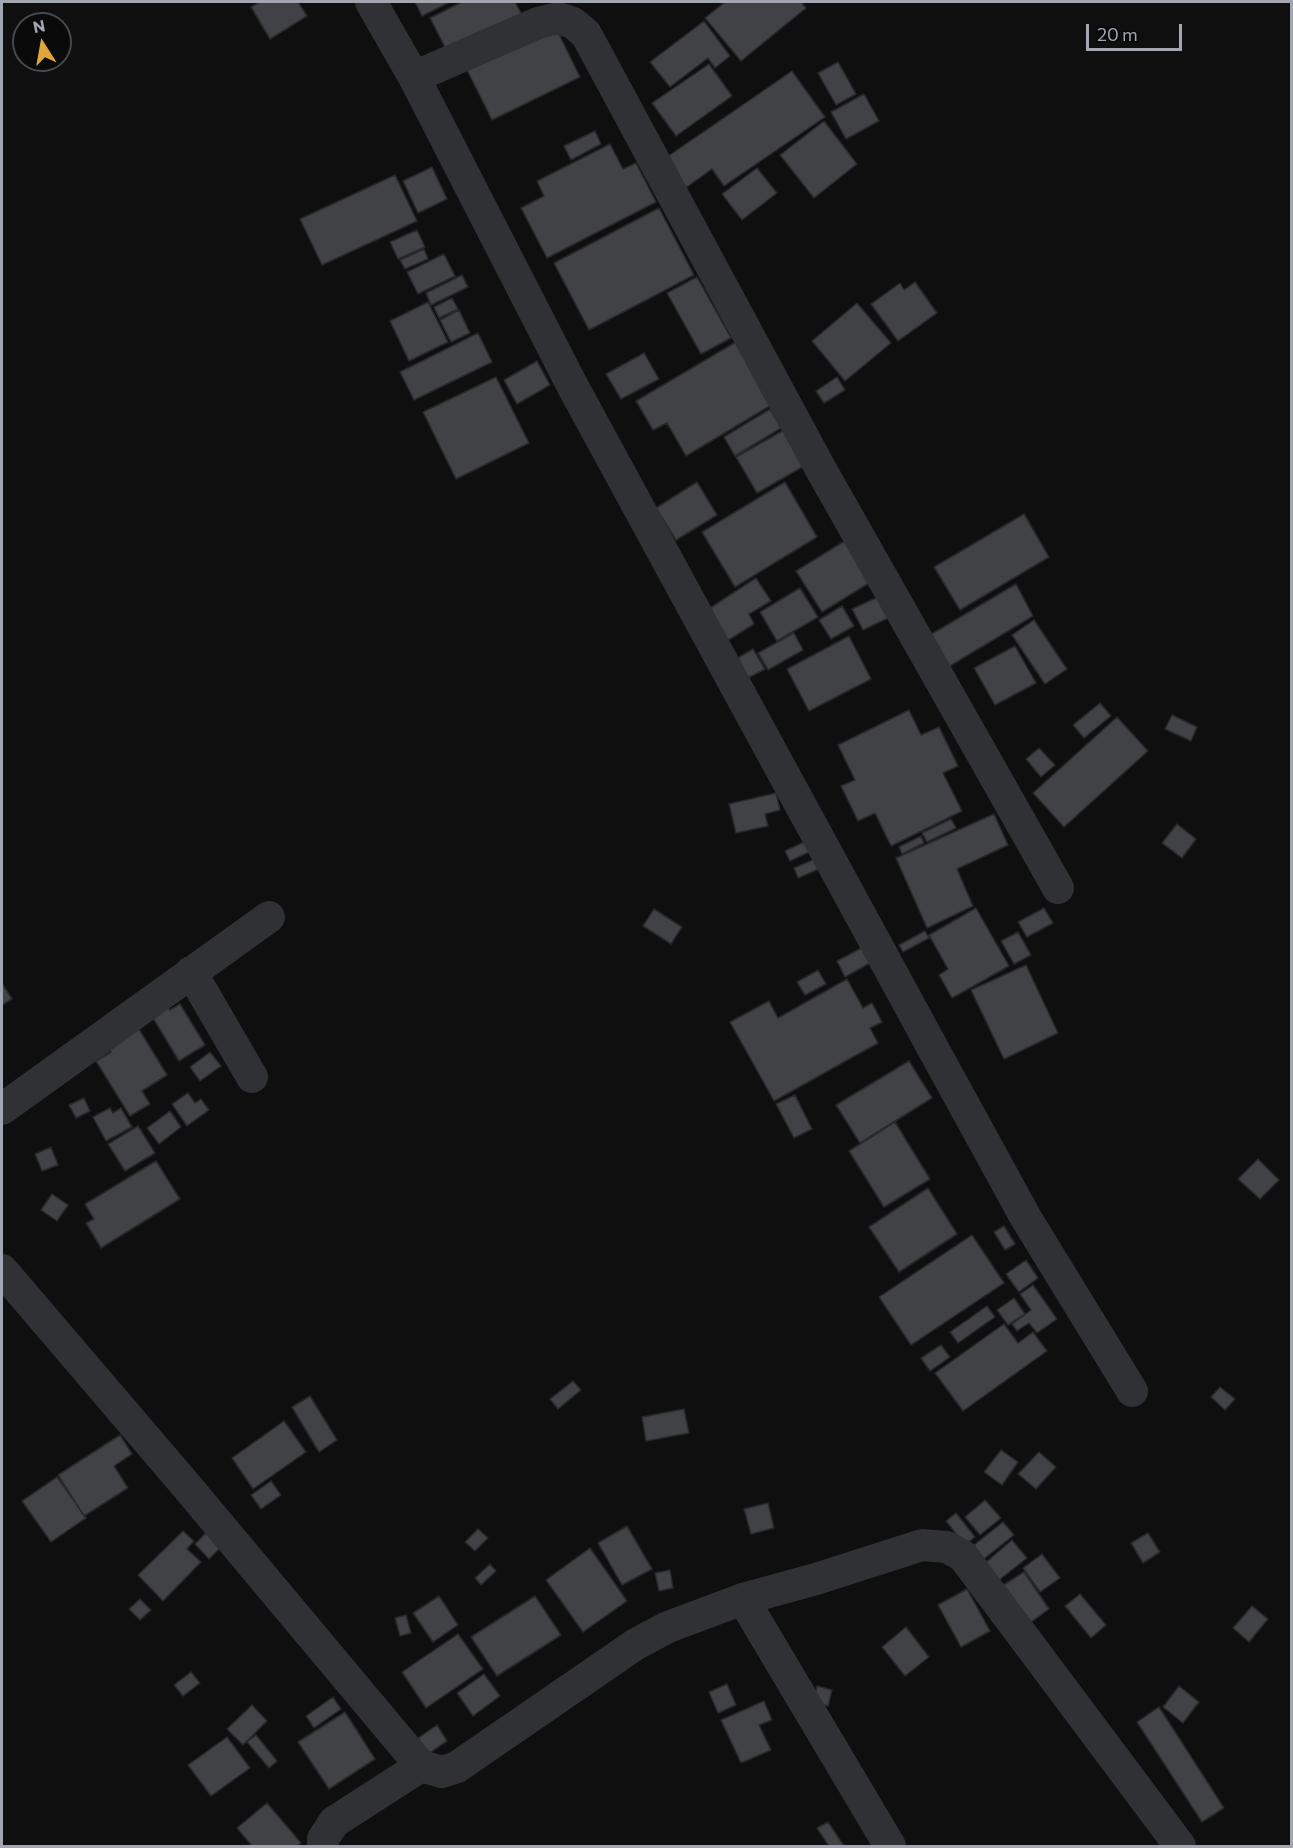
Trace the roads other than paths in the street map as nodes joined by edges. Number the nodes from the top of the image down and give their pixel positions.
1 (371, 2) edge
2 (414, 77) junction
3 (1058, 888) dead end
4 (269, 917) dead end
5 (191, 972) junction
6 (252, 1077) dead end
7 (2, 1109) edge
8 (2, 1270) edge
9 (1132, 1391) dead end
10 (743, 1599) junction
11 (421, 1766) junction
12 (323, 1846) edge
13 (890, 1846) edge
14 (1179, 1846) edge

1 - 2 street
2 - 3 street
2 - 9 street
4 - 5 street
5 - 6 street
5 - 7 street
8 - 11 street
10 - 11 street
10 - 13 street
10 - 14 street
11 - 12 street

